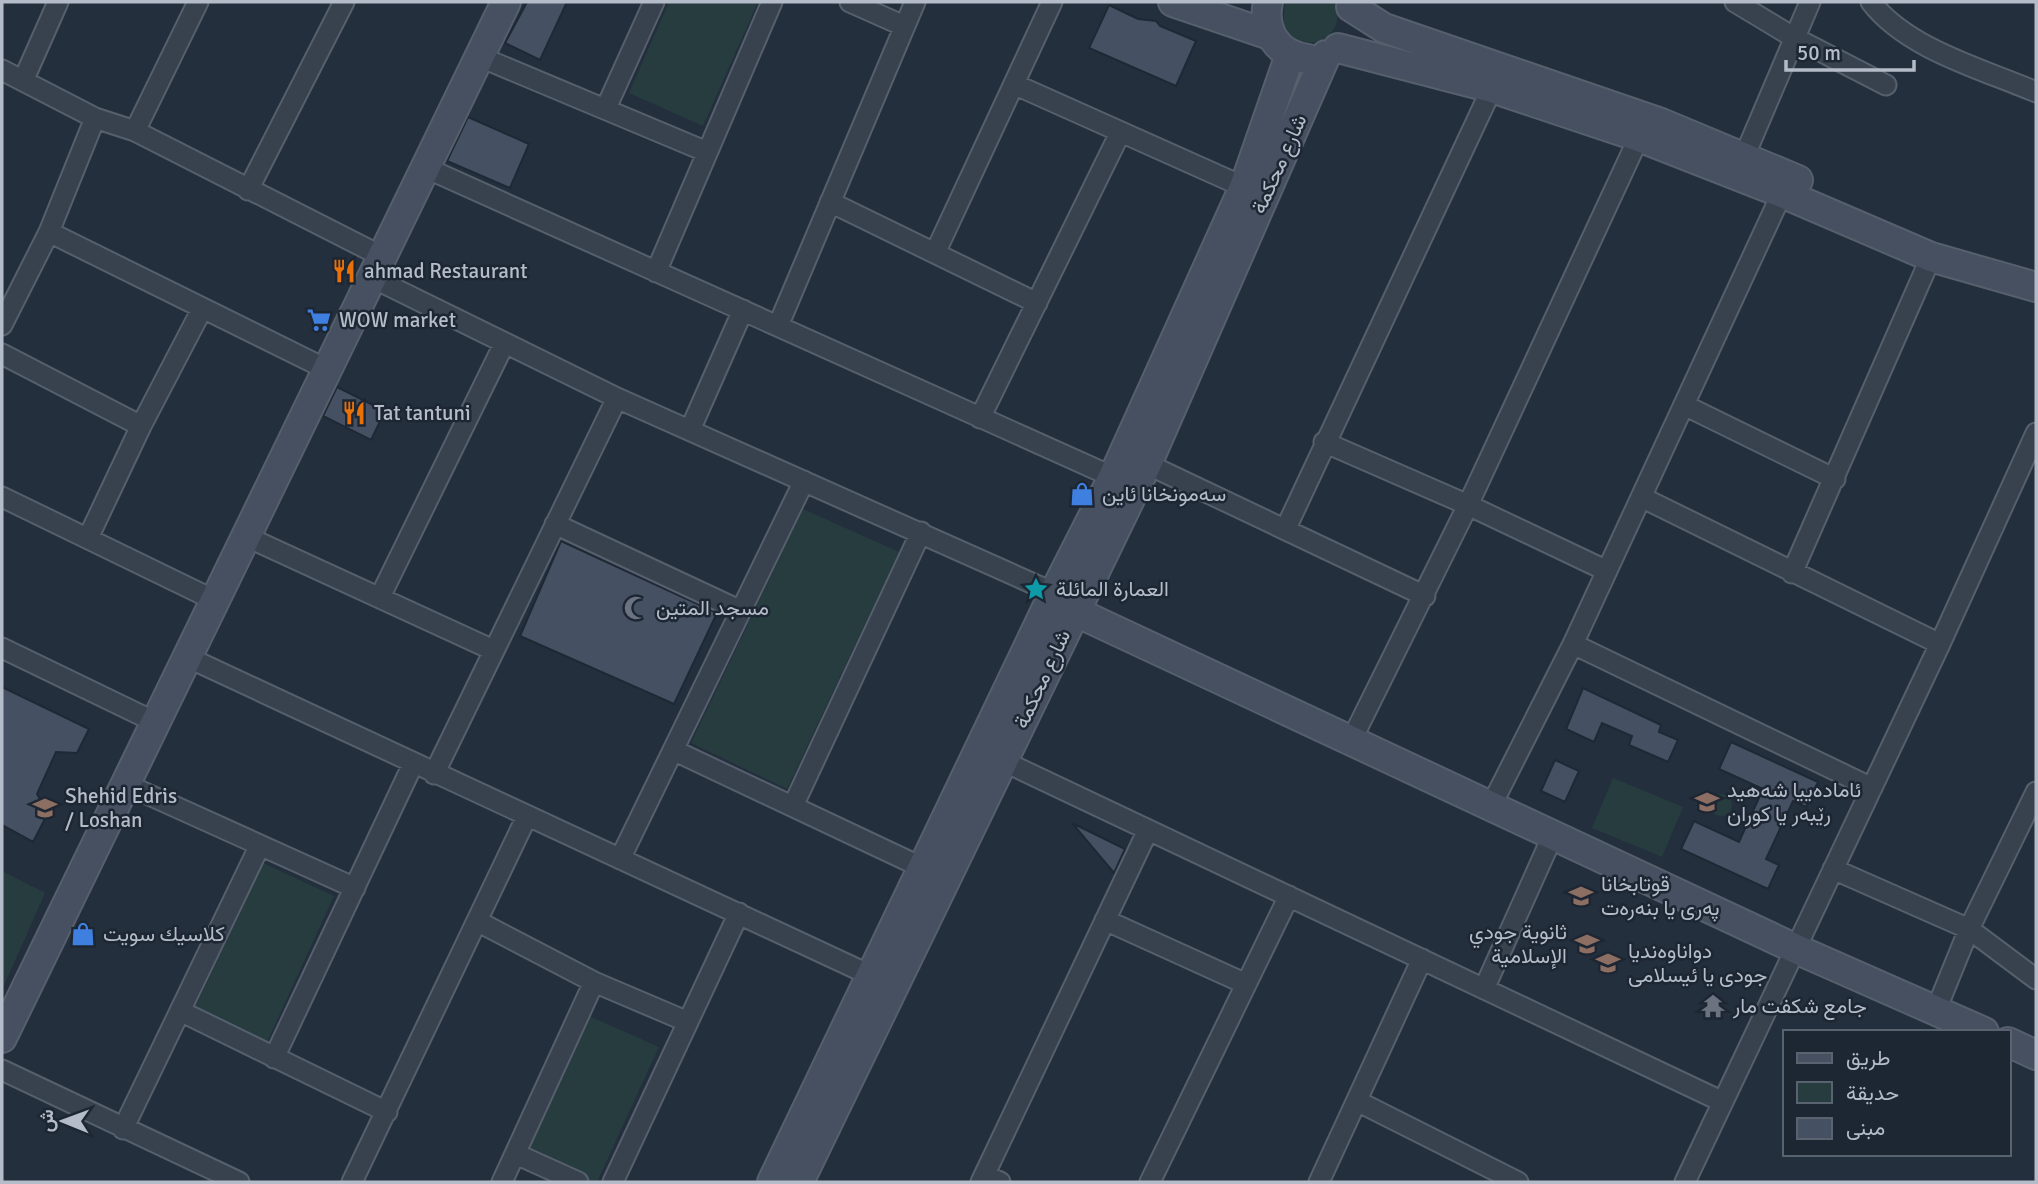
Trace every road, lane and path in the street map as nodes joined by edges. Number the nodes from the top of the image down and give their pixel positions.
1 (58, 2) edge
2 (198, 2) edge
3 (344, 2) edge
4 (506, 2) edge
5 (654, 2) edge
6 (772, 2) edge
7 (850, 2) edge
8 (915, 2) edge
9 (1052, 2) edge
10 (1173, 2) edge
11 (1268, 2) edge
12 (1735, 2) edge
13 (1810, 2) edge
14 (1871, 2) edge
15 (1351, 4) edge
16 (904, 26) junction
17 (1270, 35) junction
18 (1793, 37) junction
19 (1332, 52) junction
20 (1290, 55) junction
21 (478, 56) junction
22 (2, 70) edge
23 (23, 80) junction
24 (1016, 85) junction
25 (1886, 85) dead end
26 (1492, 89) junction
27 (2036, 92) edge
28 (606, 108) junction
29 (95, 118) junction
30 (135, 131) junction
31 (1121, 133) junction
32 (1639, 137) junction
33 (707, 152) junction
34 (1744, 157) junction
35 (424, 167) junction
36 (1244, 187) junction
37 (248, 190) junction
38 (1782, 192) junction
39 (830, 202) junction
40 (49, 232) junction
41 (936, 251) junction
42 (1931, 257) junction
43 (376, 267) junction
44 (2036, 269) edge
45 (656, 272) junction
46 (2036, 287) edge
47 (1037, 303) junction
48 (202, 309) junction
49 (743, 310) junction
50 (2, 325) edge
51 (778, 326) junction
52 (503, 344) junction
53 (2, 354) edge
54 (326, 369) junction
55 (617, 398) junction
56 (1684, 405) junction
57 (980, 418) junction
58 (141, 426) junction
59 (691, 430) junction
60 (2036, 433) edge
61 (1324, 442) junction
62 (1146, 464) junction
63 (1113, 477) junction
64 (1835, 479) junction
65 (804, 481) junction
66 (2, 497) edge
67 (1641, 497) junction
68 (1468, 505) junction
69 (555, 524) junction
70 (1286, 528) junction
71 (921, 532) junction
72 (245, 536) junction
73 (88, 538) junction
74 (1607, 571) junction
75 (1792, 573) junction
76 (1424, 596) junction
77 (380, 597) junction
78 (214, 600) junction
79 (1064, 602) junction
80 (741, 611) junction
81 (1573, 644) junction
82 (1940, 644) junction
83 (2, 648) edge
84 (493, 650) junction
85 (187, 657) junction
86 (155, 722) junction
87 (1351, 741) junction
88 (673, 750) junction
89 (1003, 761) junction
90 (413, 764) junction
91 (434, 774) junction
92 (125, 783) junction
93 (1872, 788) junction
94 (2036, 792) edge
95 (793, 806) junction
96 (1491, 806) junction
97 (527, 816) junction
98 (1148, 830) junction
99 (1553, 835) junction
100 (260, 845) junction
101 (620, 859) junction
102 (923, 868) junction
103 (1833, 869) junction
104 (355, 888) junction
105 (1289, 896) junction
106 (738, 913) junction
107 (1105, 920) junction
108 (477, 921) junction
109 (1969, 929) junction
110 (1796, 948) junction
111 (1422, 960) junction
112 (872, 976) junction
113 (2036, 979) edge
114 (594, 982) junction
115 (1246, 984) junction
116 (1484, 989) junction
117 (1936, 1010) junction
118 (180, 1011) junction
119 (688, 1022) junction
120 (1980, 1030) edge
121 (2, 1038) edge
122 (2010, 1043) edge
123 (2036, 1055) edge
124 (274, 1058) junction
125 (2, 1070) edge
126 (827, 1098) junction
127 (1357, 1101) junction
128 (1723, 1102) junction
129 (387, 1112) junction
130 (124, 1129) junction
131 (805, 1140) junction
132 (516, 1154) junction
133 (1493, 1177) edge
134 (989, 1180) edge
135 (236, 1182) edge
136 (352, 1182) edge
137 (502, 1182) edge
138 (578, 1182) edge
139 (614, 1182) edge
140 (772, 1182) edge
141 (799, 1182) edge
142 (1150, 1182) edge
143 (1319, 1182) edge
144 (1518, 1182) edge
145 (1685, 1182) edge

1 - 23 street
2 - 30 street
3 - 37 street
4 - 21 main road
5 - 28 street
6 - 33 street
7 - 16 street
8 - 16 street
9 - 24 street
10 - 17 main road
11 - 17 main road
12 - 18 street
13 - 18 street
14 - 27 street
15 - 19 main road, شارع محكمة
15 - 34 main road
16 - 39 street
17 - 20 main road
18 - 25 street
18 - 34 street
19 - 20 main road
19 - 26 main road
19 - 62 main road, شارع محكمة
20 - 36 main road, شارع محكمة
21 - 28 street
21 - 35 main road
22 - 23 street
23 - 29 street
24 - 31 street
24 - 41 street
26 - 32 main road
26 - 61 street
28 - 33 street
29 - 30 street
29 - 40 street
30 - 37 street
31 - 36 street
31 - 47 street
32 - 38 main road
32 - 68 street
33 - 45 street
34 - 44 main road
35 - 43 main road
35 - 45 street
36 - 63 main road, شارع محكمة
37 - 43 street
38 - 42 main road
38 - 56 street
39 - 41 street
39 - 51 street
40 - 48 street
40 - 50 street
41 - 47 street
42 - 46 main road
42 - 64 street
43 - 52 street
43 - 54 main road
45 - 49 street
47 - 57 street
48 - 54 street
48 - 58 street
49 - 51 street
49 - 59 street
51 - 57 street
52 - 55 street
52 - 77 street
53 - 58 street
54 - 72 main road
55 - 59 street
55 - 69 street
56 - 64 street
56 - 67 street
57 - 63 street
58 - 73 street
59 - 65 street
60 - 82 street
61 - 68 street
61 - 70 street
62 - 70 street
62 - 79 main road, شارع محكمة
63 - 79 main road, شارع محكمة
64 - 75 street
65 - 71 street
65 - 80 street
66 - 73 street
67 - 74 street
67 - 75 street
68 - 74 street
68 - 76 street
69 - 80 street
69 - 84 street
70 - 76 street
71 - 79 street
71 - 95 street
72 - 77 street
72 - 78 main road
73 - 78 street
74 - 81 street
75 - 82 street
76 - 87 street
77 - 84 street
78 - 85 main road
79 - 87 main road
79 - 89 main road, شارع محكمة
79 - 102 main road, شارع محكمة
80 - 88 street
81 - 93 street
81 - 96 street
82 - 93 street
83 - 86 street
84 - 91 street
85 - 86 main road
85 - 90 street
86 - 92 main road
87 - 96 main road
88 - 95 street
88 - 101 street
89 - 98 street
89 - 126 main road, شارع محكمة
90 - 91 street
90 - 104 street
91 - 97 street
92 - 100 street
92 - 121 main road
93 - 103 street
94 - 109 street
95 - 102 street
96 - 99 main road
97 - 101 street
97 - 108 street
98 - 105 street
98 - 107 street
99 - 110 main road
99 - 116 street
100 - 104 street
100 - 118 street
101 - 106 street
102 - 112 main road, شارع محكمة
103 - 109 street
103 - 110 street
104 - 124 street
105 - 111 street
105 - 115 street
106 - 112 street
106 - 119 street
107 - 115 street
107 - 134 street
108 - 114 street
108 - 129 street
109 - 113 street
109 - 117 street
110 - 117 main road
110 - 128 street
111 - 116 street
111 - 127 street
112 - 126 main road, شارع محكمة
114 - 119 street
114 - 132 street
115 - 142 street
116 - 128 street
117 - 120 main road
118 - 124 street
118 - 130 street
119 - 139 street
122 - 123 main road
124 - 129 street
125 - 130 street
126 - 131 main road, شارع محكمة
127 - 133 street
127 - 143 street
128 - 145 street
129 - 136 street
130 - 135 street
131 - 140 main road, شارع محكمة
131 - 141 main road, شارع محكمة
132 - 137 street
132 - 138 street
133 - 144 street

